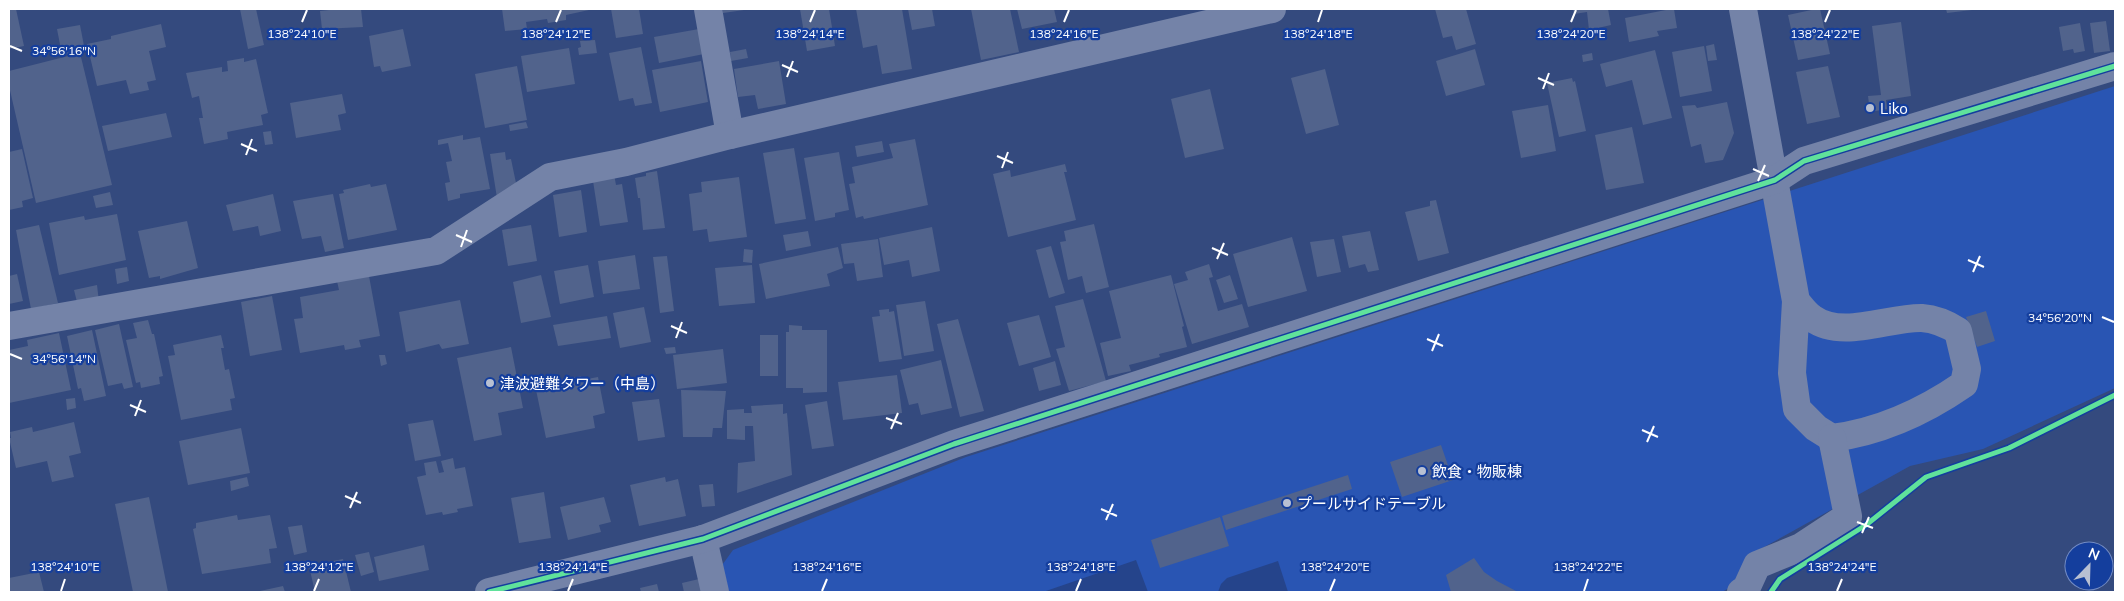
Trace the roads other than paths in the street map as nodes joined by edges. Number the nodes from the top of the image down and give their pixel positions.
1 (708, 9) edge
2 (1272, 9) edge
3 (1743, 9) edge
4 (2115, 66) edge
5 (730, 135) junction
6 (1775, 180) junction
7 (1796, 301) junction
8 (9, 326) edge
9 (1832, 438) junction
10 (703, 539) junction
11 (489, 592) edge
12 (715, 592) edge
13 (1741, 592) edge

1 - 5 street
2 - 5 street
3 - 6 street
4 - 6 street
5 - 8 street
6 - 7 street
6 - 10 street
7 - 9 street
7 - 9 street
9 - 13 street
10 - 11 street
10 - 12 street

